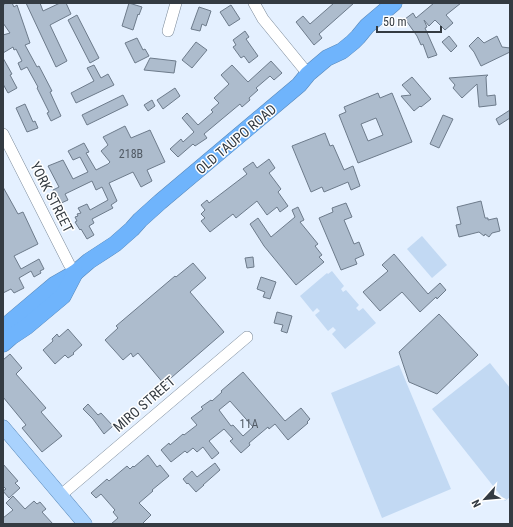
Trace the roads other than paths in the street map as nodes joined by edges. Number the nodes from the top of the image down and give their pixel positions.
1 (176, 3) edge
2 (254, 3) edge
3 (394, 3) edge
4 (168, 31) dead end
5 (308, 74) junction
6 (3, 134) edge
7 (76, 272) junction
8 (3, 328) edge
9 (246, 337) dead end
10 (3, 344) edge
11 (3, 427) edge
12 (61, 495) junction
13 (85, 524) edge

1 - 4 street
2 - 5 street
3 - 5 highway, OLD TAUPO ROAD
5 - 7 highway, OLD TAUPO ROAD
6 - 7 street, YORK STREET
7 - 8 highway, OLD TAUPO ROAD
7 - 10 highway, OLD TAUPO ROAD
9 - 12 street, MIRO STREET
11 - 12 main road
12 - 13 main road

